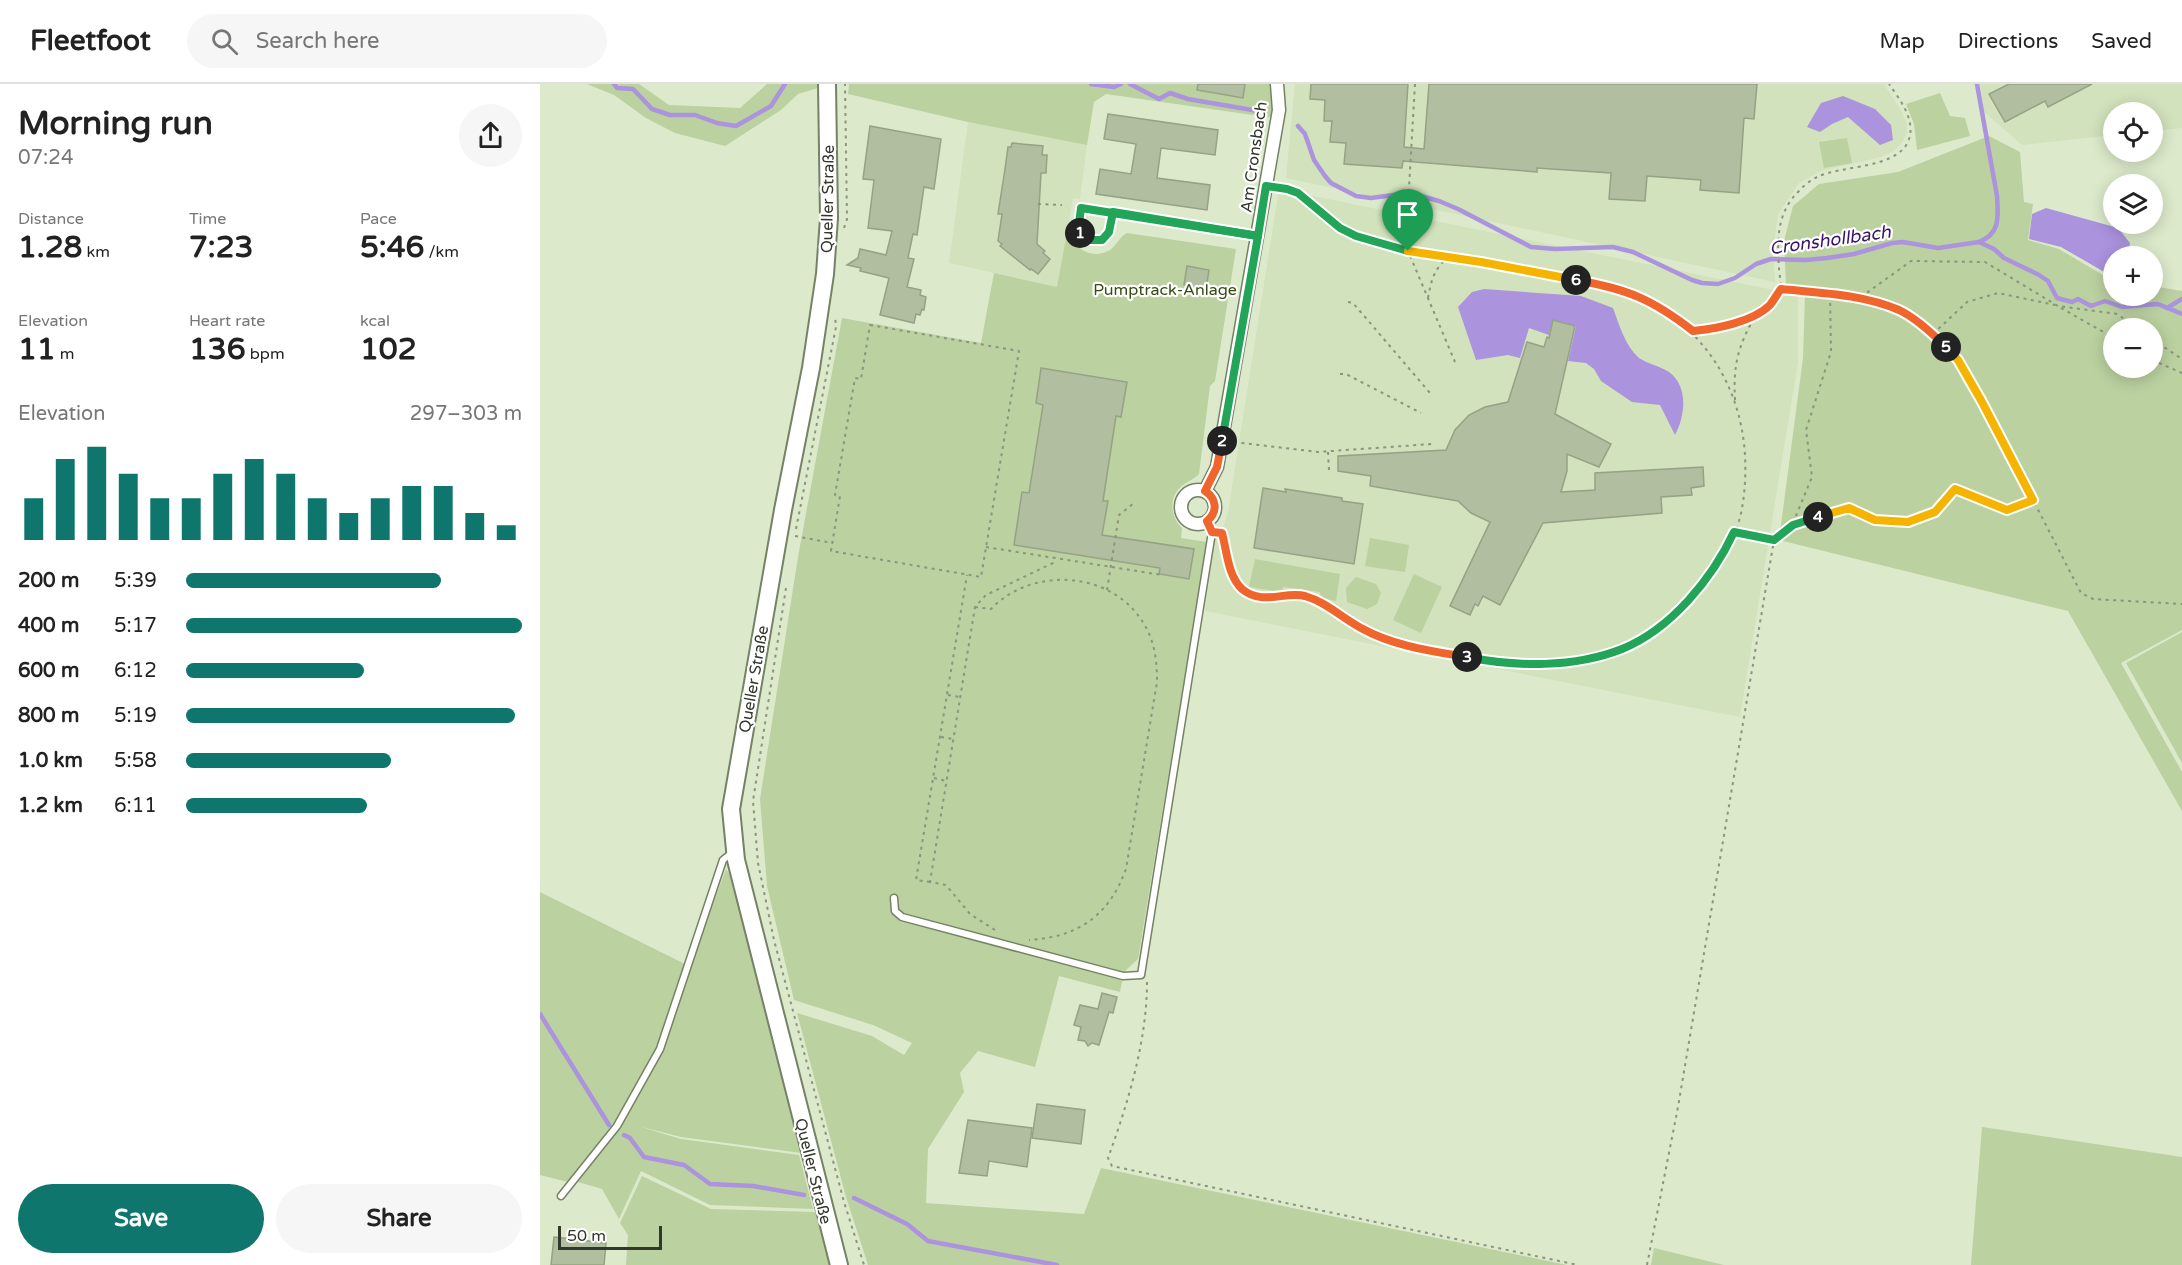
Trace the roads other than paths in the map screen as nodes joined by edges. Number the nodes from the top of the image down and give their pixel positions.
1 (827, 84) edge
2 (1277, 84) edge
3 (1113, 212) junction
4 (1258, 236) junction
5 (1205, 491) junction
6 (1209, 527) junction
7 (735, 851) junction
8 (894, 898) dead end
9 (561, 1196) dead end
10 (839, 1265) edge

1 - 7 main road, Queller Straße
2 - 4 street, Am Cronsbach
3 - 3 lane, Am Cronsbach
3 - 4 lane, Am Cronsbach
4 - 5 street, Am Cronsbach
5 - 6 street
5 - 6 street
6 - 8 lane
7 - 9 lane
7 - 10 main road, Queller Straße

